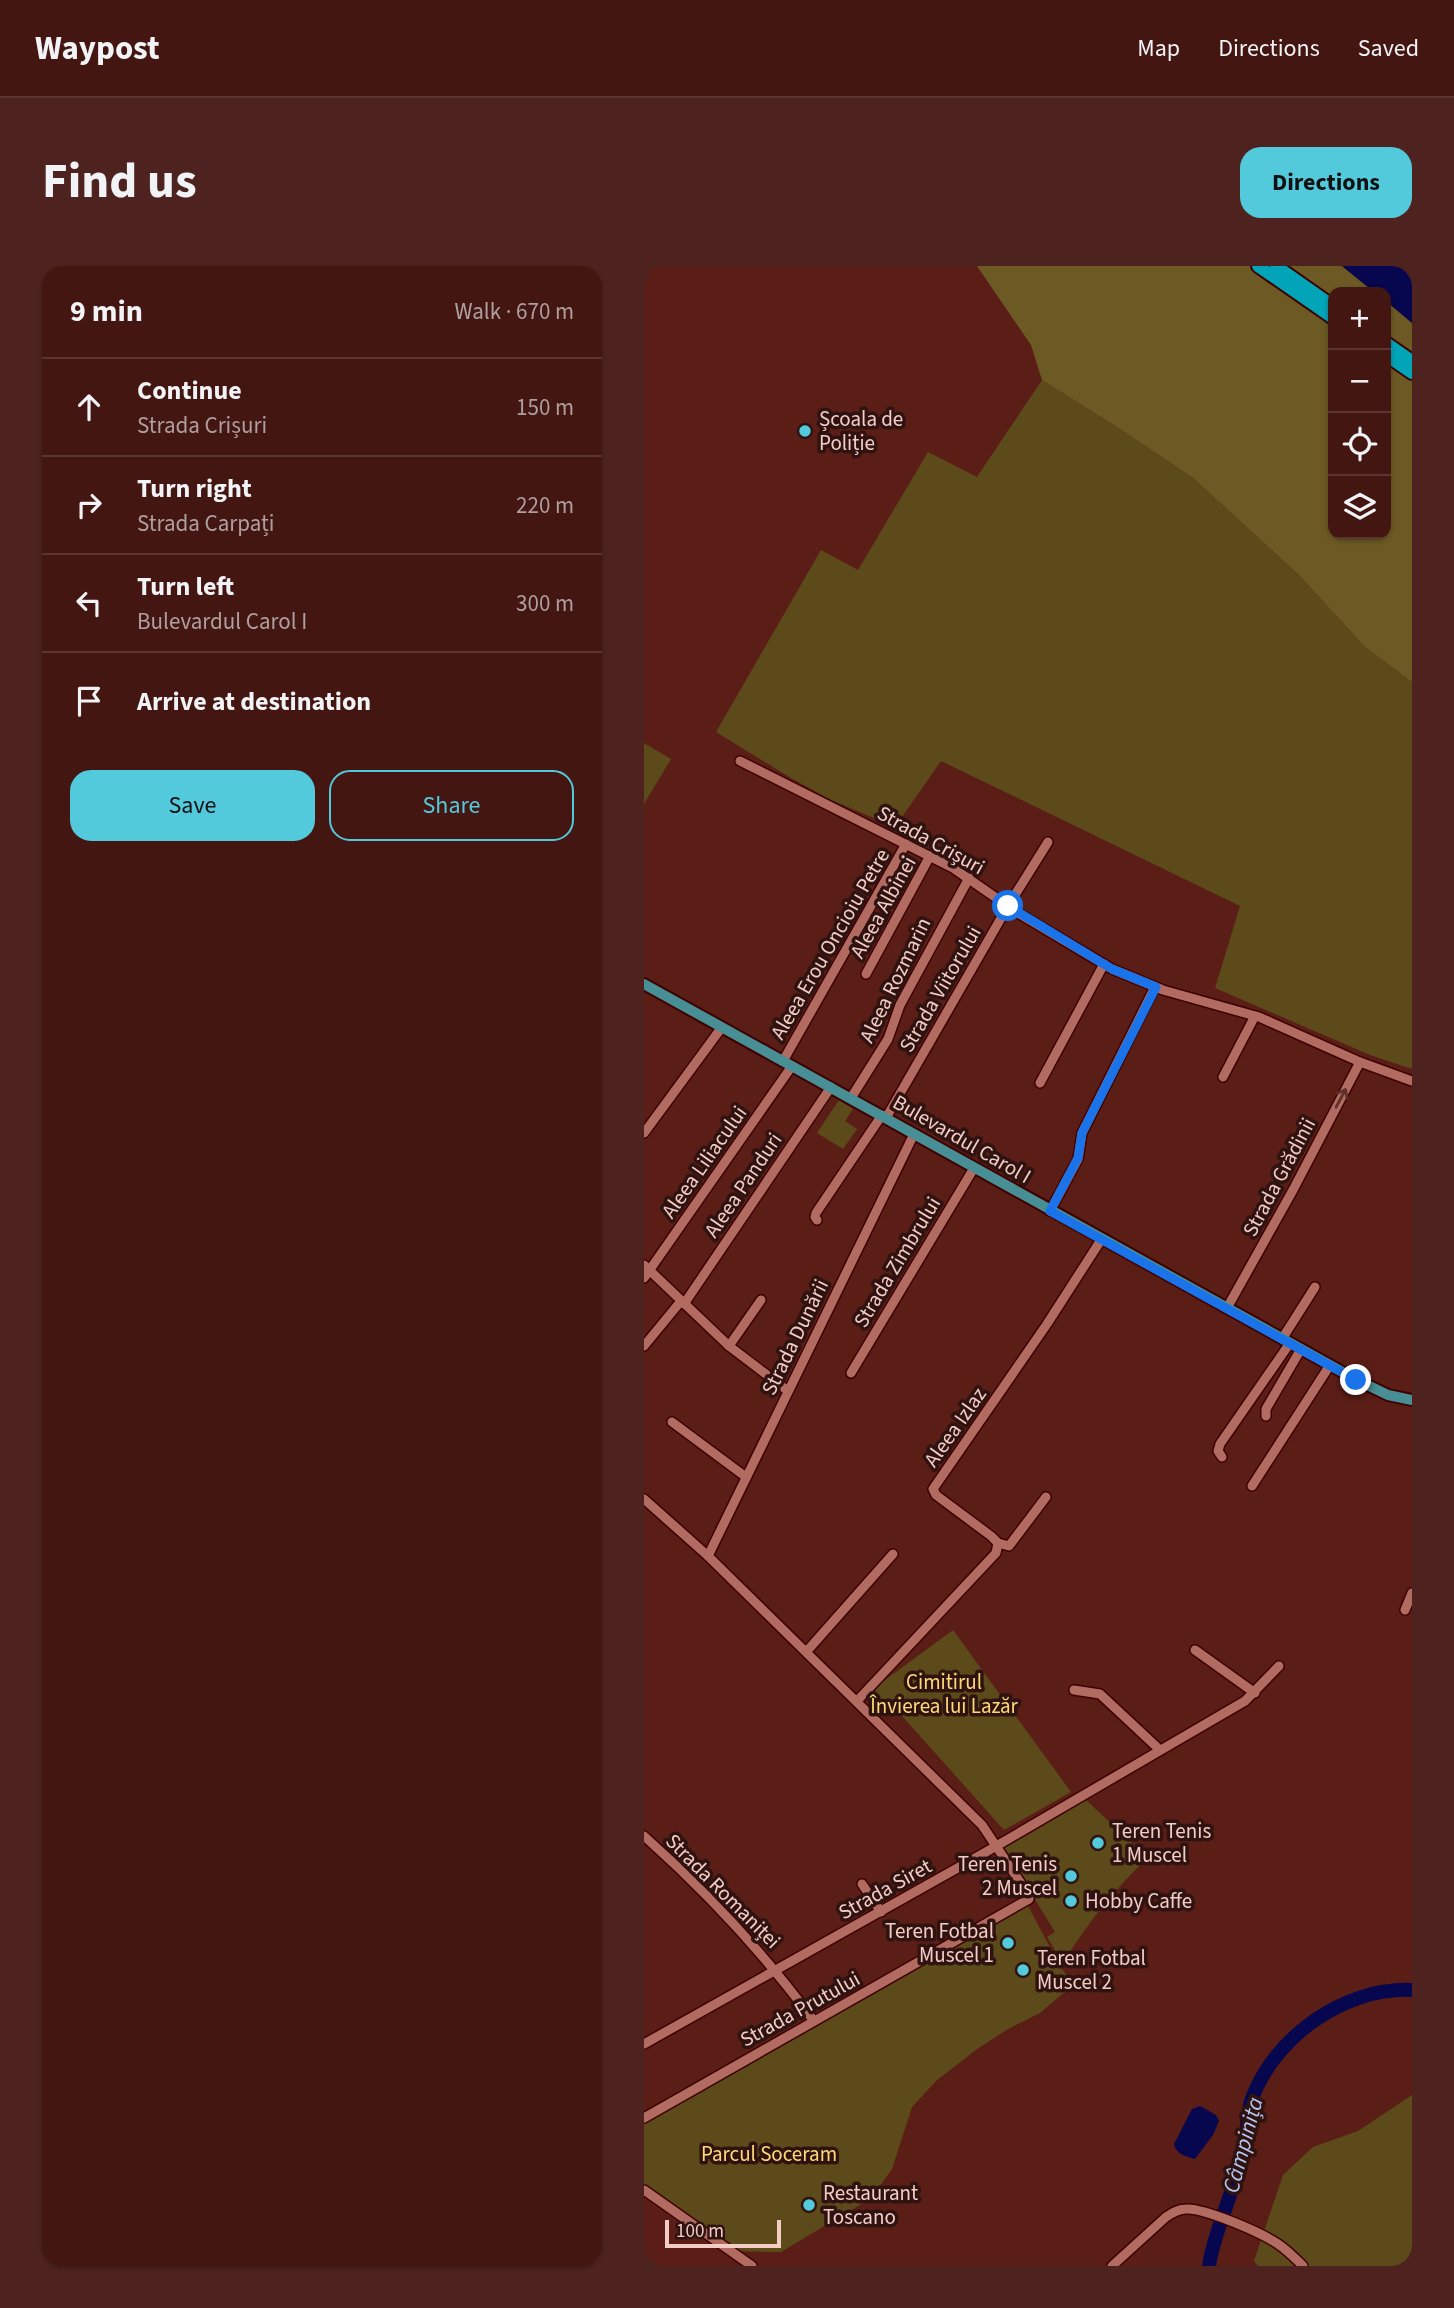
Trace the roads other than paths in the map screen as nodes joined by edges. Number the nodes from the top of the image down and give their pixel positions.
1 (1258, 266) edge
2 (1276, 266) edge
3 (1328, 302) edge
4 (1328, 315) edge
5 (1391, 346) edge
6 (1391, 358) edge
7 (1412, 361) edge
8 (1412, 373) edge
9 (740, 761) dead end
10 (1048, 842) dead end
11 (906, 844) junction
12 (930, 856) junction
13 (969, 878) junction
14 (1008, 906) junction
15 (1104, 964) junction
16 (866, 974) dead end
17 (644, 984) edge
18 (1156, 987) junction
19 (1255, 1016) junction
20 (722, 1027) junction
21 (1360, 1062) junction
22 (788, 1063) junction
23 (1223, 1077) dead end
24 (1412, 1081) edge
25 (1040, 1083) dead end
26 (831, 1087) junction
27 (852, 1098) junction
28 (884, 1116) junction
29 (644, 1133) edge
30 (914, 1133) junction
31 (974, 1168) junction
32 (1050, 1211) junction
33 (817, 1220) dead end
34 (1101, 1240) junction
35 (646, 1271) edge
36 (1315, 1287) dead end
37 (761, 1300) dead end
38 (682, 1302) junction
39 (1227, 1308) junction
40 (1286, 1341) junction
41 (644, 1346) edge
42 (729, 1346) junction
43 (1301, 1349) junction
44 (1330, 1366) junction
45 (851, 1373) dead end
46 (788, 1391) junction
47 (1412, 1400) edge
48 (1266, 1416) dead end
49 (672, 1422) dead end
50 (1222, 1457) dead end
51 (746, 1477) junction
52 (1252, 1486) dead end
53 (1046, 1497) dead end
54 (644, 1499) edge
55 (998, 1543) junction
56 (894, 1554) dead end
57 (708, 1556) junction
58 (1412, 1593) edge
59 (1405, 1610) dead end
60 (1195, 1650) dead end
61 (807, 1651) junction
62 (1279, 1667) dead end
63 (1074, 1690) dead end
64 (1255, 1693) junction
65 (857, 1701) junction
66 (1160, 1749) junction
67 (644, 1836) edge
68 (997, 1846) junction
69 (862, 1884) dead end
70 (881, 1912) junction
71 (777, 1970) junction
72 (814, 2021) junction
73 (644, 2044) edge
74 (644, 2118) edge
75 (644, 2190) edge
76 (752, 2266) edge
77 (1112, 2266) edge
78 (1303, 2266) edge

1 - 4 highway
2 - 3 highway
5 - 7 highway
6 - 8 highway
9 - 11 street, Strada Crișuri
10 - 14 street, Strada Viitorului
11 - 12 street, Strada Crișuri
11 - 22 street, Aleea Erou Oncioiu Petre
12 - 13 street, Strada Crișuri
12 - 16 street, Aleea Albinei
13 - 14 street, Strada Crișuri
13 - 27 street, Aleea Rozmarin
14 - 15 street, Strada Crișuri
14 - 28 street, Strada Viitorului
15 - 18 street, Strada Crișuri
15 - 25 street
17 - 20 main road, Bulevardul Carol I
18 - 19 street, Strada Crișuri
18 - 32 street
19 - 21 street, Strada Crișuri
19 - 23 street
20 - 22 main road, Bulevardul Carol I
20 - 29 street
21 - 24 street, Strada Crișuri
39 -> 21 street, Strada Grădinii
22 - 26 main road, Bulevardul Carol I
22 - 35 street, Aleea Liliacului
26 - 27 main road, Bulevardul Carol I
26 - 38 street, Aleea Panduri
27 - 28 main road, Bulevardul Carol I
28 - 30 main road, Bulevardul Carol I
28 - 33 street, Strada Viitorului
30 - 31 main road, Bulevardul Carol I
30 - 46 street, Strada Dunării
31 - 32 main road, Bulevardul Carol I
31 - 45 street, Strada Zimbrului
32 - 34 main road, Bulevardul Carol I
34 - 39 main road, Bulevardul Carol I
34 - 55 street, Aleea Izlaz
35 - 38 street
36 - 40 street
37 - 42 street
38 - 41 street, Aleea Panduri
38 - 42 street
39 - 40 main road, Bulevardul Carol I
40 - 43 main road, Bulevardul Carol I
40 - 50 street
42 - 46 street
43 - 44 main road, Bulevardul Carol I
43 - 48 street
44 - 47 main road, Bulevardul Carol I
44 - 52 street
46 - 51 street, Strada Dunării
49 - 51 street
51 - 57 street, Strada Dunării
53 - 55 street
54 - 57 street, Strada Prutului
55 - 65 street
56 - 61 street
57 - 61 street, Strada Prutului
58 - 59 street
60 - 64 street
61 - 65 street, Strada Prutului
62 - 64 street, Strada Siret
63 - 66 street
64 - 66 street, Strada Siret
65 - 68 street, Strada Prutului
66 - 68 street, Strada Siret
67 - 71 street, Strada Romaniței
68 - 70 street, Strada Siret
68 - 72 street, Strada Prutului
69 - 70 street
70 - 71 street, Strada Siret
71 - 72 street, Strada Romaniței
71 - 73 street, Strada Siret
72 - 74 street, Strada Prutului
75 - 76 street
77 - 78 street

